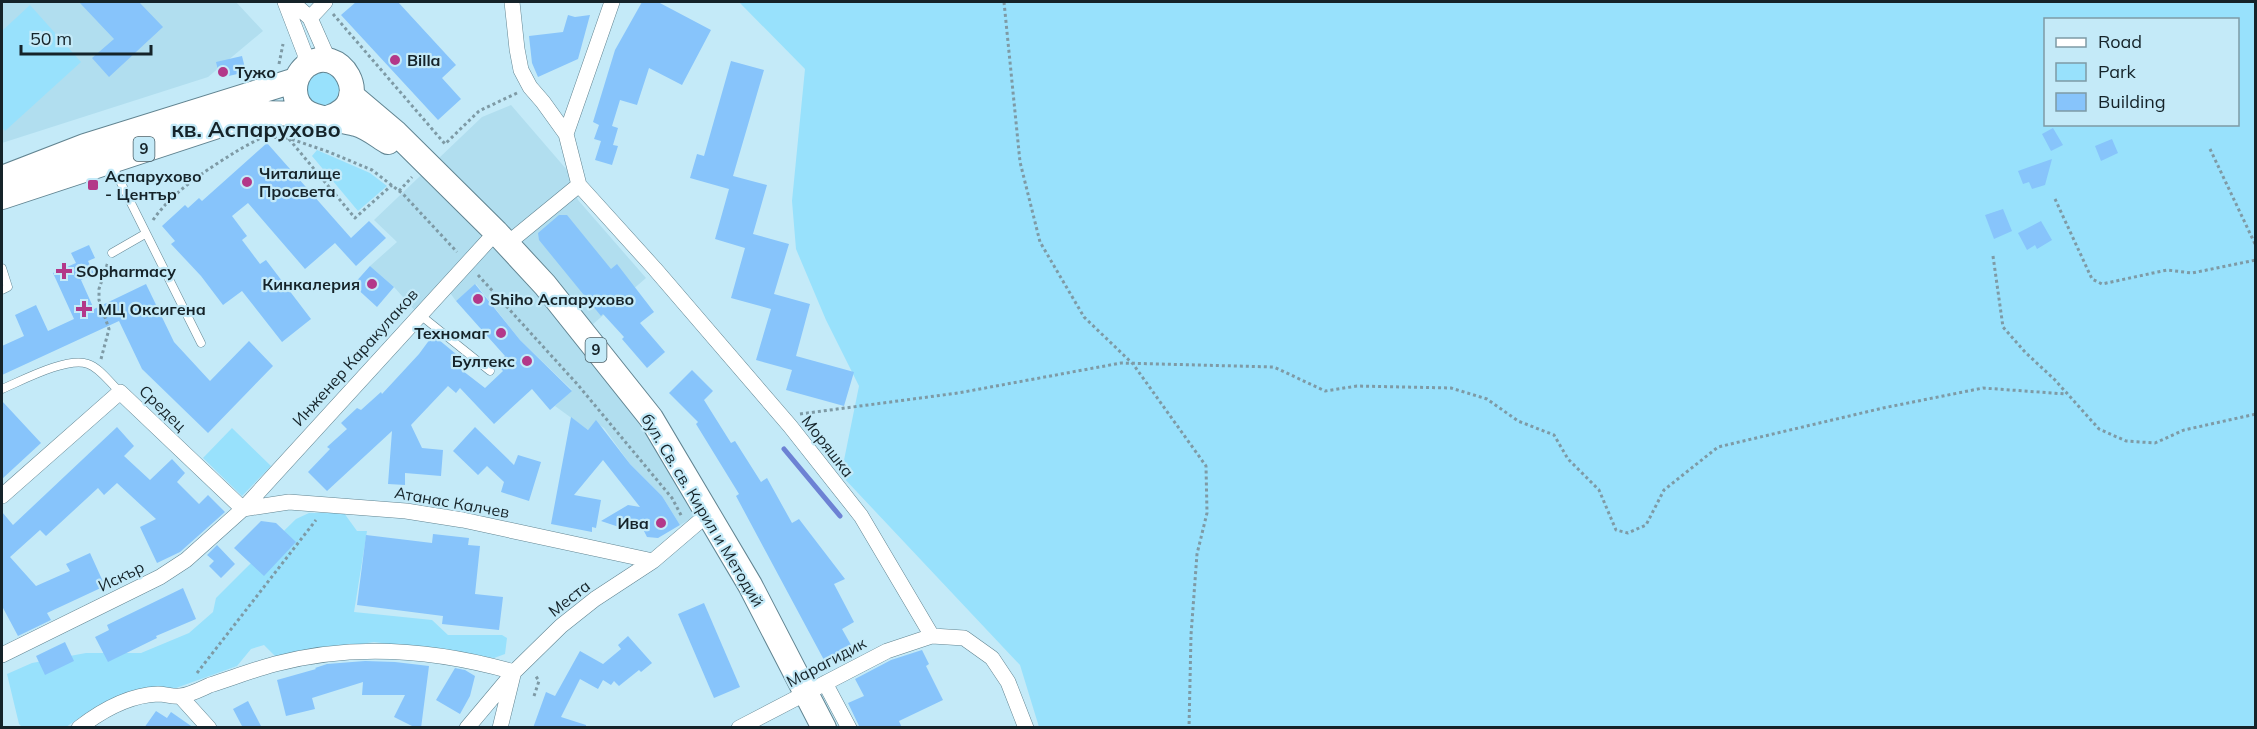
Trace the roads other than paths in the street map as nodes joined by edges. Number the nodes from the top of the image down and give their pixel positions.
1 (285, 2) edge
2 (292, 2) edge
3 (324, 2) edge
4 (512, 2) edge
5 (612, 2) edge
6 (310, 18) junction
7 (329, 61) junction
8 (301, 74) junction
9 (351, 95) junction
10 (319, 116) junction
11 (566, 134) junction
12 (110, 160) junction
13 (2, 178) edge
14 (579, 185) junction
15 (2, 197) edge
16 (465, 200) junction
17 (145, 234) junction
18 (501, 238) junction
19 (112, 253) road end
20 (2, 268) edge
21 (2, 290) edge
22 (418, 314) junction
23 (201, 343) dead end
24 (490, 371) dead end
25 (2, 389) edge
26 (120, 392) junction
27 (2, 496) edge
28 (243, 509) junction
29 (708, 514) junction
30 (653, 561) junction
31 (932, 636) junction
32 (2, 655) edge
33 (519, 667) junction
34 (815, 688) junction
35 (180, 696) junction
36 (202, 725) edge
37 (79, 728) edge
38 (467, 728) edge
39 (500, 728) edge
40 (739, 728) edge
41 (824, 728) edge
42 (849, 728) edge
43 (1026, 728) edge

1 - 8 street
2 - 6 street
3 - 6 street
4 - 11 street
5 - 11 street
6 - 7 street
7 - 8 main road, 9
7 - 9 main road
8 - 10 main road
8 - 13 main road, 9
9 - 10 main road
9 - 16 main road, 9
10 - 12 main road, 9
10 - 16 main road, 9
11 - 14 street
12 - 15 main road, 9
12 - 17 lane
14 - 18 street, Инженер Каракулаков
14 - 31 street, Моряшка
16 - 18 main road, бул. Св. св. Кирил и Методий / 9
17 - 19 lane
17 - 23 lane
18 - 22 street, Инженер Каракулаков
18 - 29 main road, бул. Св. св. Кирил и Методий / 9
20 - 21 lane
22 - 24 lane
22 - 28 street, Инженер Каракулаков
25 - 26 lane
26 - 27 street, Средец
26 - 28 street, Средец
28 - 30 street, Атанас Калчев
28 - 32 street, Искър
29 - 30 street, Места
29 - 34 main road, бул. Св. св. Кирил и Методий / 9
30 - 33 street, Места
31 - 34 street, Марагидик
31 - 43 street
33 - 35 street
33 - 38 street, Места
33 - 39 street
34 - 40 street, Марагидик
34 - 41 main road, бул. Св. св. Кирил и Методий / 9
34 - 42 street
35 - 36 street
35 - 37 street

